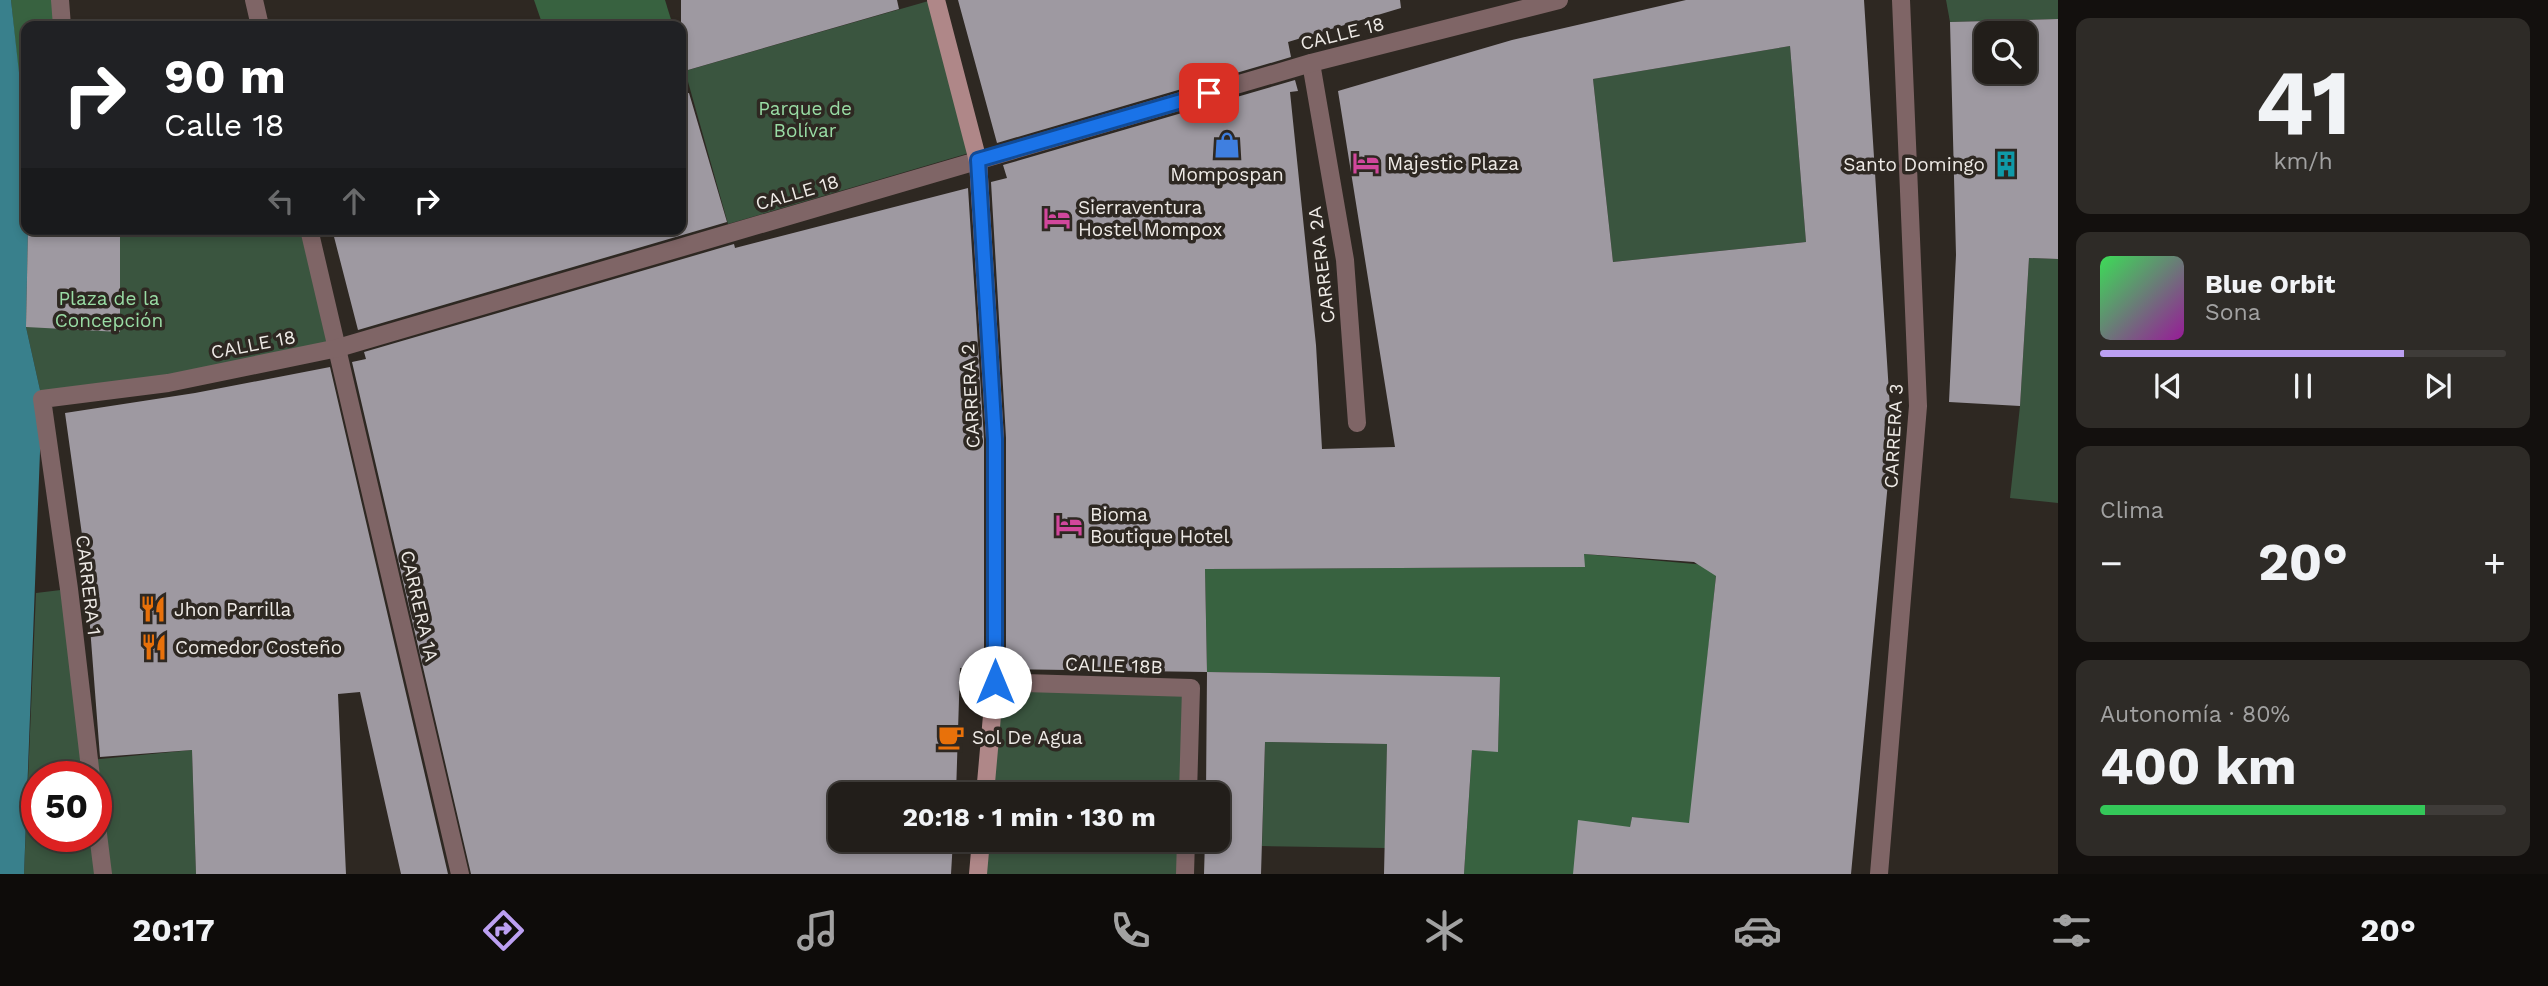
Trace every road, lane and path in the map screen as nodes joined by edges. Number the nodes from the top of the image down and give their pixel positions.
1 (60, 0) edge
2 (254, 0) edge
3 (936, 0) edge
4 (1559, 0) edge
5 (1901, 0) edge
6 (62, 21) edge
7 (259, 21) edge
8 (1311, 62) junction
9 (978, 160) junction
10 (310, 235) edge
11 (338, 348) junction
12 (42, 398) joint
13 (1357, 423) dead end
14 (995, 682) junction
15 (89, 761) edge
16 (986, 782) edge
17 (1188, 782) edge
18 (100, 852) edge
19 (980, 852) edge
20 (1186, 852) edge
21 (103, 874) edge
22 (460, 874) edge
23 (978, 874) edge
24 (1185, 874) edge
25 (1879, 874) edge

1 - 6 street
2 - 7 street
3 - 9 main road, CARRERA 2
4 - 8 street, CALLE 18
5 - 25 street, CARRERA 3
8 - 9 street, CALLE 18
8 - 13 street, CARRERA 2A
9 - 11 street, CALLE 18
9 - 14 main road, CARRERA 2
10 - 11 street
11 - 12 street, CALLE 18
11 - 22 street, CARRERA 1A
12 - 15 street, CARRERA 1
14 - 16 main road, CARRERA 2
14 - 17 street, CALLE 18B
18 - 21 street
19 - 23 main road
20 - 24 street

